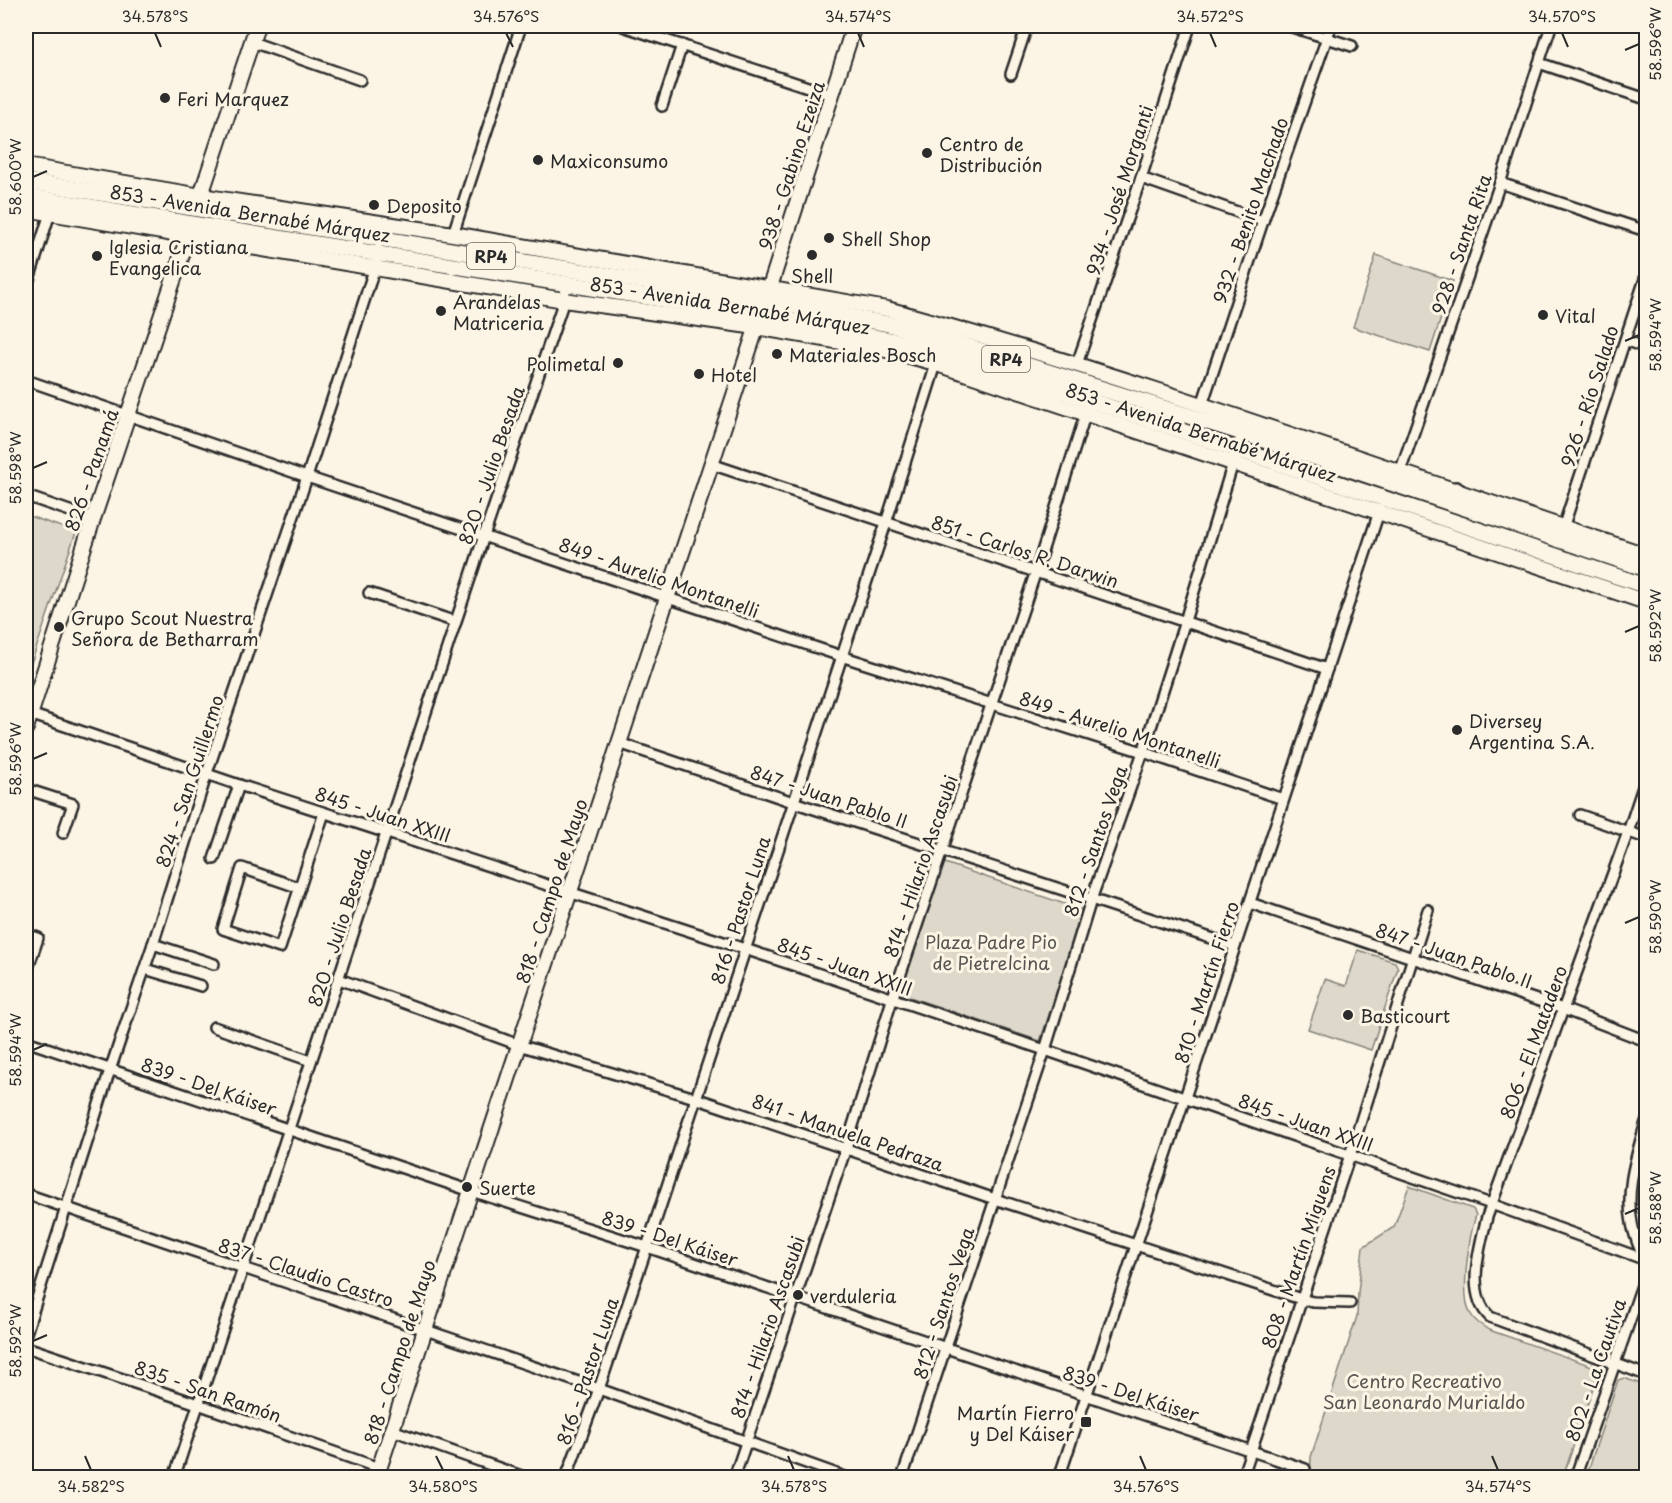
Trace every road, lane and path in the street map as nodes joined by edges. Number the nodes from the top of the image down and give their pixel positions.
1 (257, 26) edge
2 (521, 26) edge
3 (623, 26) edge
4 (854, 26) edge
5 (1027, 26) edge
6 (1190, 26) edge
7 (1289, 26) edge
8 (1330, 26) edge
9 (1551, 26) edge
10 (1327, 38) junction
11 (252, 42) junction
12 (682, 45) junction
13 (1352, 46) dead end
14 (1539, 63) junction
15 (1011, 74) dead end
16 (360, 80) dead end
17 (832, 95) junction
18 (1647, 99) edge
19 (662, 106) dead end
20 (26, 166) edge
21 (1141, 178) junction
22 (26, 181) edge
23 (1500, 183) junction
24 (26, 195) edge
25 (199, 202) junction
26 (26, 209) edge
27 (50, 213) junction
28 (1263, 221) junction
29 (190, 231) junction
30 (1647, 231) edge
31 (453, 234) junction
32 (381, 238) junction
33 (376, 260) junction
34 (1647, 276) edge
35 (566, 283) junction
36 (26, 289) edge
37 (564, 300) junction
38 (763, 308) junction
39 (904, 314) junction
40 (927, 334) junction
41 (1625, 340) junction
42 (1647, 348) edge
43 (938, 358) junction
44 (1077, 364) junction
45 (26, 380) edge
46 (1202, 405) junction
47 (1087, 407) junction
48 (128, 415) junction
49 (1245, 426) junction
50 (1236, 456) junction
51 (711, 464) junction
52 (1400, 472) junction
53 (307, 477) junction
54 (1456, 490) junction
55 (26, 496) edge
56 (1382, 505) junction
57 (1487, 516) junction
58 (93, 519) junction
59 (886, 523) junction
60 (1563, 528) junction
61 (484, 536) junction
62 (1647, 555) edge
63 (1647, 569) edge
64 (1036, 572) junction
65 (1647, 586) edge
66 (369, 593) dead end
67 (668, 597) junction
68 (1647, 602) edge
69 (1185, 621) junction
70 (456, 622) junction
71 (841, 656) junction
72 (1328, 669) junction
73 (991, 705) junction
74 (30, 714) junction
75 (26, 728) edge
76 (619, 743) junction
77 (1143, 752) junction
78 (207, 773) junction
79 (1647, 778) edge
80 (239, 785) junction
81 (26, 789) edge
82 (1283, 799) junction
83 (793, 802) junction
84 (324, 813) junction
85 (1580, 814) dead end
86 (1628, 832) junction
87 (63, 833) dead end
88 (387, 833) junction
89 (1647, 838) edge
90 (943, 851) junction
91 (214, 860) dead end
92 (300, 888) junction
93 (570, 892) junction
94 (1091, 900) junction
95 (1250, 903) junction
96 (1428, 910) dead end
97 (26, 934) edge
98 (153, 944) junction
99 (1235, 946) junction
100 (745, 950) junction
101 (1414, 958) junction
102 (26, 963) edge
103 (214, 964) dead end
104 (145, 969) junction
105 (339, 979) junction
106 (201, 986) dead end
107 (892, 1000) junction
108 (1563, 1009) junction
109 (214, 1027) dead end
110 (26, 1041) edge
111 (1647, 1041) edge
112 (519, 1045) junction
113 (1045, 1050) junction
114 (311, 1061) junction
115 (110, 1070) junction
116 (1185, 1097) junction
117 (695, 1098) junction
118 (1647, 1122) edge
119 (289, 1130) junction
120 (846, 1148) junction
121 (1350, 1155) junction
122 (471, 1191) junction
123 (26, 1194) edge
124 (995, 1199) junction
125 (1491, 1204) junction
126 (66, 1207) junction
127 (1136, 1246) junction
128 (647, 1247) junction
129 (1645, 1259) edge
130 (242, 1269) junction
131 (1647, 1274) edge
132 (794, 1298) junction
133 (1301, 1299) junction
134 (1350, 1304) dead end
135 (426, 1329) junction
136 (26, 1333) edge
137 (26, 1347) edge
138 (945, 1349) junction
139 (1615, 1363) junction
140 (1647, 1375) edge
141 (599, 1389) junction
142 (1086, 1395) junction
143 (198, 1404) junction
144 (392, 1430) junction
145 (746, 1441) junction
146 (1251, 1450) junction
147 (1305, 1469) dead end
148 (378, 1473) edge
149 (174, 1478) edge
150 (527, 1478) edge
151 (566, 1478) edge
152 (734, 1478) edge
153 (849, 1478) edge
154 (902, 1478) edge
155 (1059, 1478) edge
156 (1242, 1478) edge
157 (1575, 1478) edge

1 - 11 street, 826 - Panamá
2 - 31 street
3 - 12 street
4 - 17 street, 938 - Gabino Ezeiza
5 - 15 street
6 - 21 street, 934 - José Morganti
7 - 10 street
8 - 10 street, 932 - Benito Machado
9 - 14 street, 928 - Santa Rita
10 - 13 street
10 - 28 street, 932 - Benito Machado
11 - 16 street
11 - 25 street, 826 - Panamá
12 - 17 street
12 - 19 street
14 - 18 street
14 - 23 street, 928 - Santa Rita
17 - 38 street, 938 - Gabino Ezeiza
20 - 25 street, 853 - Avenida Bernabé Márquez
21 - 28 street
21 - 44 street, 934 - José Morganti
22 - 25 main road, 853 - Avenida Bernabé Márquez / RP4
23 - 30 street
23 - 52 street, 928 - Santa Rita
24 - 29 main road, 853 - Avenida Bernabé Márquez / RP4
25 - 29 street, 826 - Panamá
25 - 31 street, 853 - Avenida Bernabé Márquez
25 - 32 main road, 853 - Avenida Bernabé Márquez / RP4
26 - 27 street, 853 - Avenida Bernabé Márquez
27 - 29 street, 853 - Avenida Bernabé Márquez
27 - 36 street
28 - 46 street, 932 - Benito Machado
29 - 33 main road, 853 - Avenida Bernabé Márquez / RP4
29 - 48 street, 826 - Panamá
31 - 38 street, 853 - Avenida Bernabé Márquez
32 - 33 street, 824 - San Guillermo
32 - 38 main road, 853 - Avenida Bernabé Márquez / RP4
33 - 35 main road, 853 - Avenida Bernabé Márquez / RP4
33 - 37 street, 853 - Avenida Bernabé Márquez
33 - 53 street, 824 - San Guillermo
34 - 41 street, 926 - Río Salado
35 - 37 street, 820 - Julio Besada
35 - 38 main road, 853 - Avenida Bernabé Márquez / RP4
37 - 38 street, 853 - Avenida Bernabé Márquez
37 - 61 street, 820 - Julio Besada
38 - 39 street, 853 - Avenida Bernabé Márquez
38 - 40 main road, 853 - Avenida Bernabé Márquez / RP4
38 - 43 main road, 853 - Avenida Bernabé Márquez / RP4
38 - 51 street, 818 - Campo de Mayo
39 - 40 main road
39 - 44 street, 853 - Avenida Bernabé Márquez
40 - 49 main road, 853 - Avenida Bernabé Márquez / RP4
41 - 42 street
41 - 60 street, 926 - Río Salado
43 - 47 main road, 853 - Avenida Bernabé Márquez / RP4
43 - 59 street, 816 - Pastor Luna
44 - 46 street, 853 - Avenida Bernabé Márquez
45 - 48 street, 849 - Aurelio Montanelli
46 - 49 street, 853 - Avenida Bernabé Márquez
47 - 50 main road, 853 - Avenida Bernabé Márquez / RP4
47 - 64 street, 814 - Hilario Ascasubi
48 - 53 street, 849 - Aurelio Montanelli
48 - 58 street, 826 - Panamá
49 - 50 street, 812 - Santos Vega
49 - 52 street, 853 - Avenida Bernabé Márquez
49 - 57 main road, 853 - Avenida Bernabé Márquez / RP4
50 - 56 main road, 853 - Avenida Bernabé Márquez / RP4
50 - 69 street, 812 - Santos Vega
51 - 59 street, 851 - Carlos R. Darwin
51 - 67 street, 818 - Campo de Mayo
52 - 54 street, 853 - Avenida Bernabé Márquez
53 - 61 street, 849 - Aurelio Montanelli
53 - 78 street, 824 - San Guillermo
54 - 57 main road
54 - 60 street, 853 - Avenida Bernabé Márquez
55 - 58 street
56 - 65 main road, 853 - Avenida Bernabé Márquez / RP4
56 - 68 street, 853 - Avenida Bernabé Márquez
56 - 72 street, 810 - Martín Fierro
57 - 63 main road, 853 - Avenida Bernabé Márquez / RP4
58 - 74 street, 826 - Panamá
59 - 64 street, 851 - Carlos R. Darwin
59 - 71 street, 816 - Pastor Luna
60 - 62 street, 853 - Avenida Bernabé Márquez
61 - 67 street, 849 - Aurelio Montanelli
61 - 70 street, 820 - Julio Besada
64 - 69 street, 851 - Carlos R. Darwin
64 - 73 street, 814 - Hilario Ascasubi
66 - 70 street
67 - 71 street, 849 - Aurelio Montanelli
67 - 76 street, 818 - Campo de Mayo
69 - 72 street, 851 - Carlos R. Darwin
69 - 77 street, 812 - Santos Vega
70 - 88 street, 820 - Julio Besada
71 - 73 street, 849 - Aurelio Montanelli
71 - 83 street, 816 - Pastor Luna
72 - 82 street, 810 - Martín Fierro
73 - 77 street, 849 - Aurelio Montanelli
73 - 90 street, 814 - Hilario Ascasubi
74 - 75 street, 826 - Panamá
74 - 78 street, 845 - Juan XXIII
76 - 83 street, 847 - Juan Pablo II
76 - 93 street, 818 - Campo de Mayo
77 - 82 street, 849 - Aurelio Montanelli
77 - 94 street, 812 - Santos Vega
78 - 80 street, 845 - Juan XXIII
78 - 98 street, 824 - San Guillermo
79 - 86 street, 806 - El Matadero
80 - 84 street, 845 - Juan XXIII
80 - 91 street
81 - 87 street
82 - 95 street, 810 - Martín Fierro
83 - 90 street, 847 - Juan Pablo II
83 - 100 street, 816 - Pastor Luna
84 - 88 street, 845 - Juan XXIII
84 - 92 street
85 - 86 street
86 - 89 street
86 - 108 street, 806 - El Matadero
88 - 93 street, 845 - Juan XXIII
88 - 105 street, 820 - Julio Besada
90 - 94 street, 847 - Juan Pablo II
90 - 107 street, 814 - Hilario Ascasubi
92 - 92 street
93 - 100 street, 845 - Juan XXIII
93 - 112 street, 818 - Campo de Mayo
94 - 99 street, 847 - Juan Pablo II
94 - 113 street, 812 - Santos Vega
95 - 99 street, 810 - Martín Fierro
95 - 101 street, 847 - Juan Pablo II
96 - 101 street, 808 - Martín Miguens
97 - 102 street
98 - 103 street
98 - 104 street, 824 - San Guillermo
99 - 116 street, 810 - Martín Fierro
100 - 107 street, 845 - Juan XXIII
100 - 117 street, 816 - Pastor Luna
101 - 108 street, 847 - Juan Pablo II
101 - 121 street, 808 - Martín Miguens
104 - 106 street
104 - 115 street, 824 - San Guillermo
105 - 112 street, 841 - Manuela Pedraza
105 - 114 street, 820 - Julio Besada
107 - 113 street, 845 - Juan XXIII
107 - 120 street, 814 - Hilario Ascasubi
108 - 111 street, 847 - Juan Pablo II
108 - 125 street, 806 - El Matadero
109 - 114 street
110 - 115 street, 839 - Del Káiser
112 - 117 street, 841 - Manuela Pedraza
112 - 122 street, 818 - Campo de Mayo
113 - 116 street, 845 - Juan XXIII
113 - 124 street, 812 - Santos Vega
114 - 119 street, 820 - Julio Besada
115 - 119 street, 839 - Del Káiser
115 - 126 street, 824 - San Guillermo
116 - 121 street, 845 - Juan XXIII
116 - 127 street, 810 - Martín Fierro
117 - 120 street, 841 - Manuela Pedraza
117 - 128 street, 816 - Pastor Luna
118 - 129 street
119 - 122 street, 839 - Del Káiser
119 - 130 street, 820 - Julio Besada
120 - 124 street, 841 - Manuela Pedraza
120 - 132 street, 814 - Hilario Ascasubi
121 - 125 street, 845 - Juan XXIII
121 - 133 street, 808 - Martín Miguens
122 - 128 street, 839 - Del Káiser
122 - 135 street, 818 - Campo de Mayo
123 - 126 street, 837 - Claudio Castro
124 - 127 street, 841 - Manuela Pedraza
124 - 138 street, 812 - Santos Vega
125 - 129 street, 845 - Juan XXIII
125 - 139 street, 806 - El Matadero
126 - 130 street, 837 - Claudio Castro
126 - 136 street, 824 - San Guillermo
127 - 133 street, 841 - Manuela Pedraza
127 - 142 street, 810 - Martín Fierro
128 - 132 street, 839 - Del Káiser
128 - 141 street, 816 - Pastor Luna
130 - 135 street, 837 - Claudio Castro
130 - 143 street, 820 - Julio Besada
131 - 139 street, 802 - La Cautiva
132 - 138 street, 839 - Del Káiser
132 - 145 street, 814 - Hilario Ascasubi
133 - 134 street, 841 - Manuela Pedraza
133 - 146 street, 808 - Martín Miguens
135 - 141 street, 837 - Claudio Castro
135 - 144 street, 818 - Campo de Mayo
137 - 143 street, 835 - San Ramón
138 - 142 street, 839 - Del Káiser
138 - 154 street, 812 - Santos Vega
139 - 140 street
139 - 157 street, 802 - La Cautiva
141 - 145 street, 837 - Claudio Castro
141 - 151 street, 816 - Pastor Luna
142 - 146 street, 839 - Del Káiser
142 - 155 street, 810 - Martín Fierro
143 - 148 street, 835 - San Ramón
143 - 149 street, 820 - Julio Besada
144 - 148 street, 818 - Campo de Mayo
144 - 150 street
145 - 152 street, 814 - Hilario Ascasubi
145 - 153 street, 837 - Claudio Castro
146 - 147 street, 839 - Del Káiser
146 - 156 street, 808 - Martín Miguens

